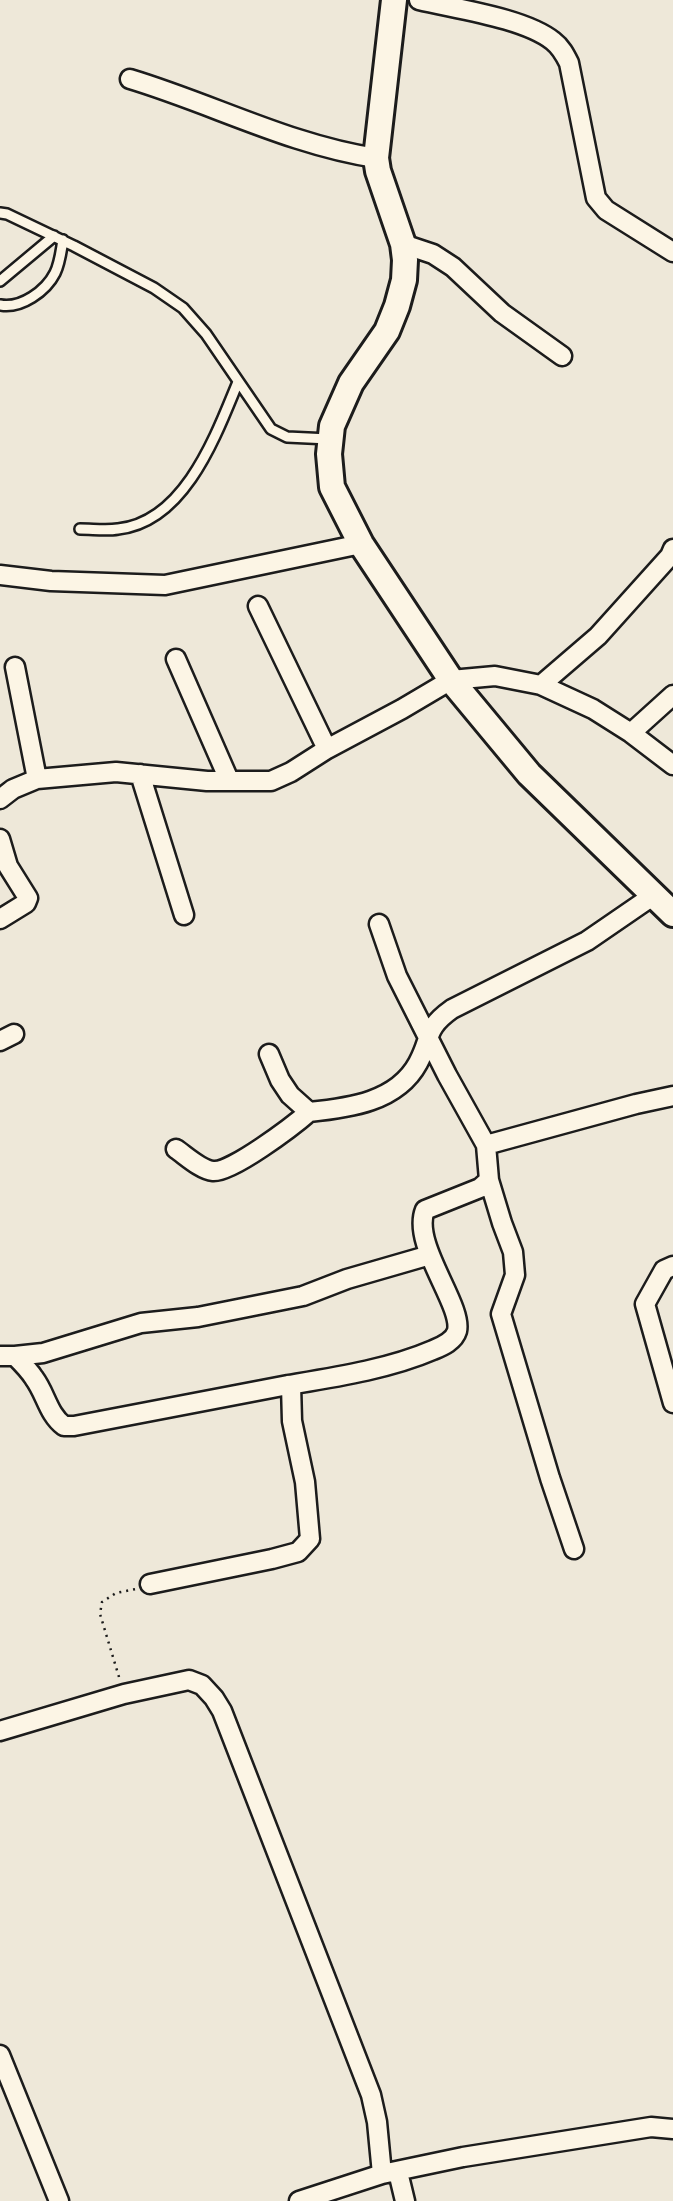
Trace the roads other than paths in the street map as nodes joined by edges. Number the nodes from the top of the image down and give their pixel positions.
1 (394, 0) edge
2 (419, 0) edge
3 (131, 79) dead end
4 (376, 158) junction
5 (0, 213) edge
6 (59, 238) junction
7 (403, 244) junction
8 (673, 252) edge
9 (0, 281) edge
10 (0, 305) edge
11 (562, 356) dead end
12 (237, 382) junction
13 (328, 439) junction
14 (80, 529) dead end
15 (361, 544) junction
16 (673, 549) edge
17 (0, 575) edge
18 (258, 606) dead end
19 (176, 659) dead end
20 (15, 667) dead end
21 (450, 680) junction
22 (541, 685) junction
23 (673, 695) edge
24 (631, 733) junction
25 (327, 749) junction
26 (673, 765) edge
27 (140, 774) junction
28 (37, 779) junction
29 (229, 780) junction
30 (0, 799) edge
31 (0, 839) edge
32 (654, 895) junction
33 (673, 914) edge
34 (184, 915) dead end
35 (0, 919) edge
36 (379, 924) dead end
37 (427, 1037) junction
38 (269, 1054) dead end
39 (673, 1096) edge
40 (309, 1112) junction
41 (486, 1145) junction
42 (176, 1149) dead end
43 (489, 1180) junction
44 (430, 1255) junction
45 (673, 1266) edge
46 (8, 1356) edge
47 (291, 1385) junction
48 (673, 1403) edge
49 (574, 1549) dead end
50 (150, 1584) road end
51 (0, 1731) edge
52 (0, 2055) edge
53 (673, 2129) edge
54 (390, 2173) junction
55 (59, 2201) edge
56 (299, 2201) edge
57 (405, 2201) edge

1 - 4 street
2 - 8 street
3 - 4 street
4 - 7 street
5 - 6 lane
6 - 9 lane
6 - 10 lane
6 - 12 lane
7 - 11 street
7 - 13 street
12 - 13 lane
12 - 14 lane
13 - 15 street
15 - 17 street
15 - 21 street
16 - 22 street
18 - 25 street
19 - 29 street
20 - 28 street
21 - 22 street
21 - 25 street
21 - 32 street
22 - 24 street
23 - 24 street
24 - 26 street
25 - 29 street
27 - 28 street
27 - 29 street
27 - 34 street
28 - 30 street
31 - 35 street
32 - 33 street
32 - 37 street
36 - 37 street
37 - 40 street
37 - 41 street
38 - 40 street
39 - 41 street
40 - 42 street
41 - 43 street
43 - 44 street
43 - 49 street
44 - 46 street
44 - 47 street
45 - 48 street
46 - 47 street
47 - 50 street
51 - 54 street
52 - 55 street
53 - 54 street
54 - 56 street
54 - 57 street

